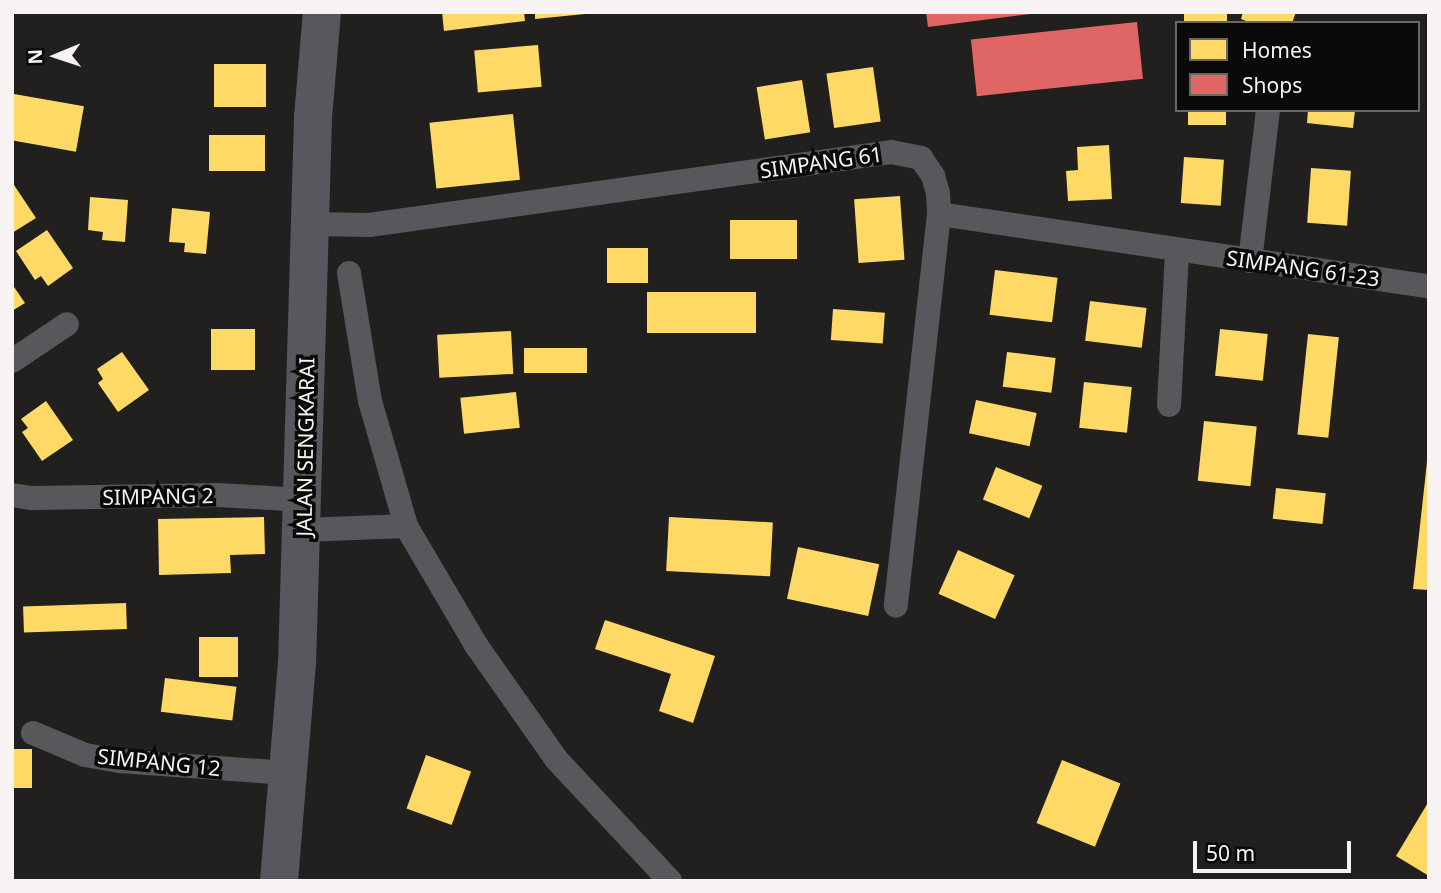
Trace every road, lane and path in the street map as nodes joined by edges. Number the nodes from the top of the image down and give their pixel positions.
1 (322, 12) edge
2 (1268, 112) edge
3 (939, 214) junction
4 (311, 224) junction
5 (1177, 250) junction
6 (1250, 261) junction
7 (349, 273) dead end
8 (1429, 286) edge
9 (67, 324) dead end
10 (12, 361) edge
11 (1169, 405) dead end
12 (12, 495) edge
13 (304, 515) junction
14 (406, 526) junction
15 (896, 606) dead end
16 (33, 733) dead end
17 (288, 773) junction
18 (279, 881) edge
19 (670, 881) edge

1 - 4 main road, JALAN SENGKARAI
2 - 6 street
3 - 4 street, SIMPANG 61
3 - 5 street, SIMPANG 61-23
3 - 15 street, SIMPANG 61
4 - 13 main road, JALAN SENGKARAI
5 - 6 street, SIMPANG 61-23
5 - 11 street
6 - 8 street, SIMPANG 61-23
7 - 14 street
9 - 10 street
12 - 13 street, SIMPANG 2
13 - 14 street, SIMPANG 2
13 - 17 main road, JALAN SENGKARAI
14 - 19 street
16 - 17 street, SIMPANG 12
17 - 18 main road, JALAN SENGKARAI

